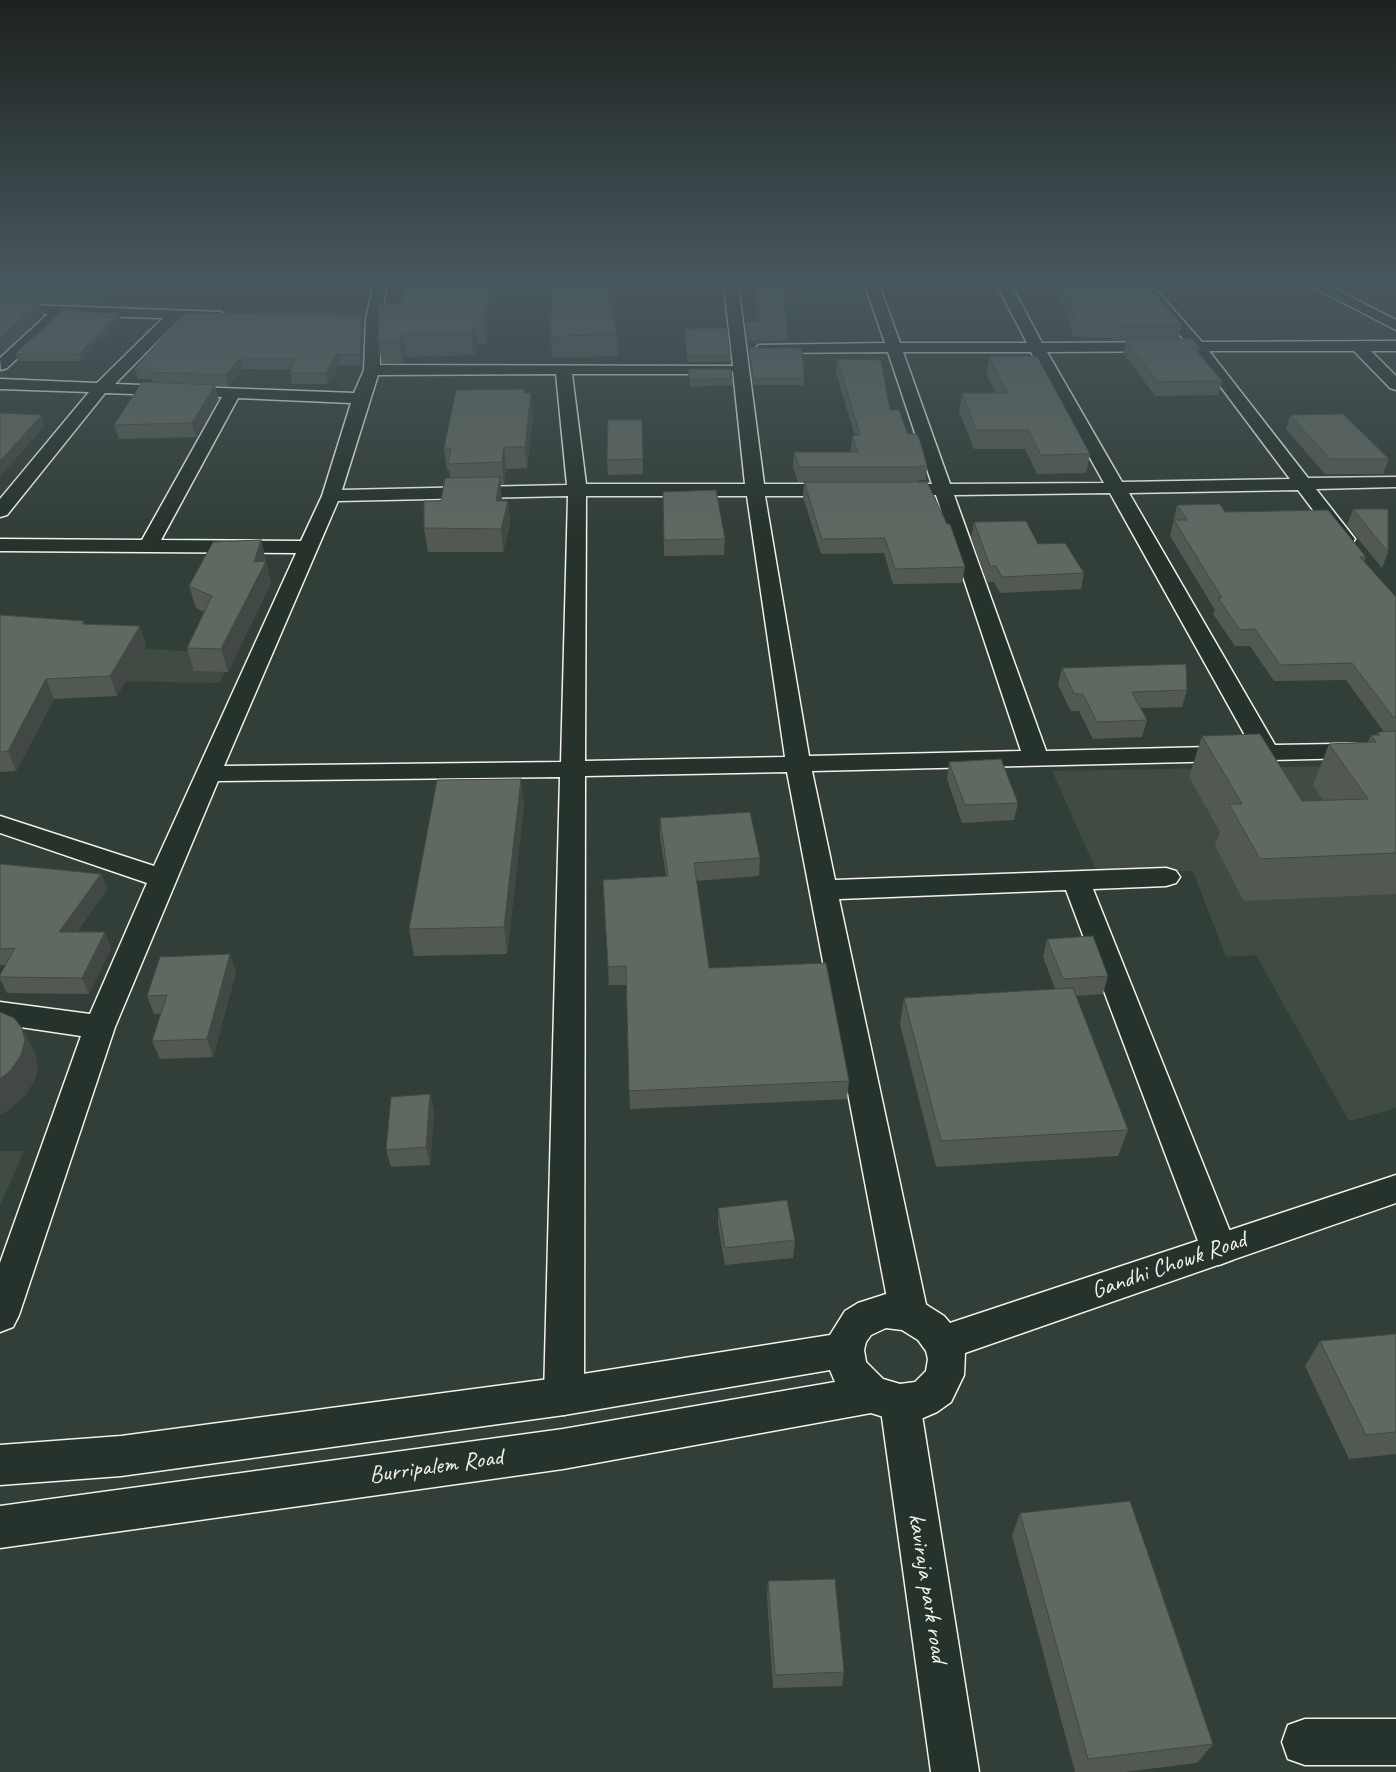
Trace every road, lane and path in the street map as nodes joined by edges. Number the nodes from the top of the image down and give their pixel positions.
1 (122, 368) edge
2 (900, 368) edge
3 (1048, 368) edge
4 (1214, 368) edge
5 (1380, 368) edge
6 (564, 369) junction
7 (741, 369) joint
8 (372, 370) joint
9 (0, 384) edge
10 (1396, 385) edge
11 (101, 388) junction
12 (232, 392) junction
13 (361, 398) junction
14 (1396, 482) edge
15 (1301, 483) junction
16 (1118, 487) junction
17 (577, 490) junction
18 (755, 490) junction
19 (854, 490) edge
20 (874, 490) edge
21 (943, 490) junction
22 (331, 496) junction
23 (0, 511) edge
24 (0, 545) edge
25 (148, 546) junction
26 (310, 547) junction
27 (1354, 550) edge
28 (1396, 750) edge
29 (1267, 753) junction
30 (1036, 758) junction
31 (798, 764) junction
32 (573, 769) junction
33 (209, 774) junction
34 (0, 824) edge
35 (1166, 877) dead end
36 (162, 878) junction
37 (1076, 880) junction
38 (823, 890) junction
39 (0, 1014) edge
40 (100, 1027) junction
41 (1396, 1189) edge
42 (1219, 1249) junction
43 (909, 1314) junction
44 (0, 1315) edge
45 (943, 1343) junction
46 (845, 1350) junction
47 (564, 1396) junction
48 (885, 1399) junction
49 (0, 1465) edge
50 (0, 1526) edge
51 (1305, 1742) dead end
52 (1396, 1742) edge
53 (955, 1772) edge

1 - 11 street
2 - 21 street
3 - 16 street
4 - 15 street
5 - 10 street
6 - 7 street
6 - 8 street
6 - 17 street
7 - 18 street
8 - 13 street
9 - 11 street
11 - 12 street
11 - 23 street
12 - 13 street
12 - 25 street
13 - 22 street
14 - 15 street
15 - 16 street
15 - 27 street
16 - 21 street
16 - 29 street
17 - 18 street
17 - 22 street
17 - 32 street
18 - 19 street
18 - 31 street
20 - 21 street
21 - 30 street
22 - 26 street
24 - 25 street
25 - 26 street
26 - 33 street
28 - 29 street
29 - 30 street
30 - 31 street
31 - 32 street
31 - 38 street
32 - 33 street
32 - 47 street
33 - 36 street
34 - 36 street
35 - 37 street
36 - 40 street
37 - 38 street
37 - 42 street
38 - 43 street
39 - 40 street
40 - 44 street
41 - 42 street, Gandhi Chowk Road
42 - 45 street, Gandhi Chowk Road
43 - 45 street
43 - 46 street
45 - 48 street
46 - 47 street
46 - 48 street
47 - 49 street
48 - 50 street, Burripalem Road
48 - 53 street, kaviraja park road
51 - 52 street

